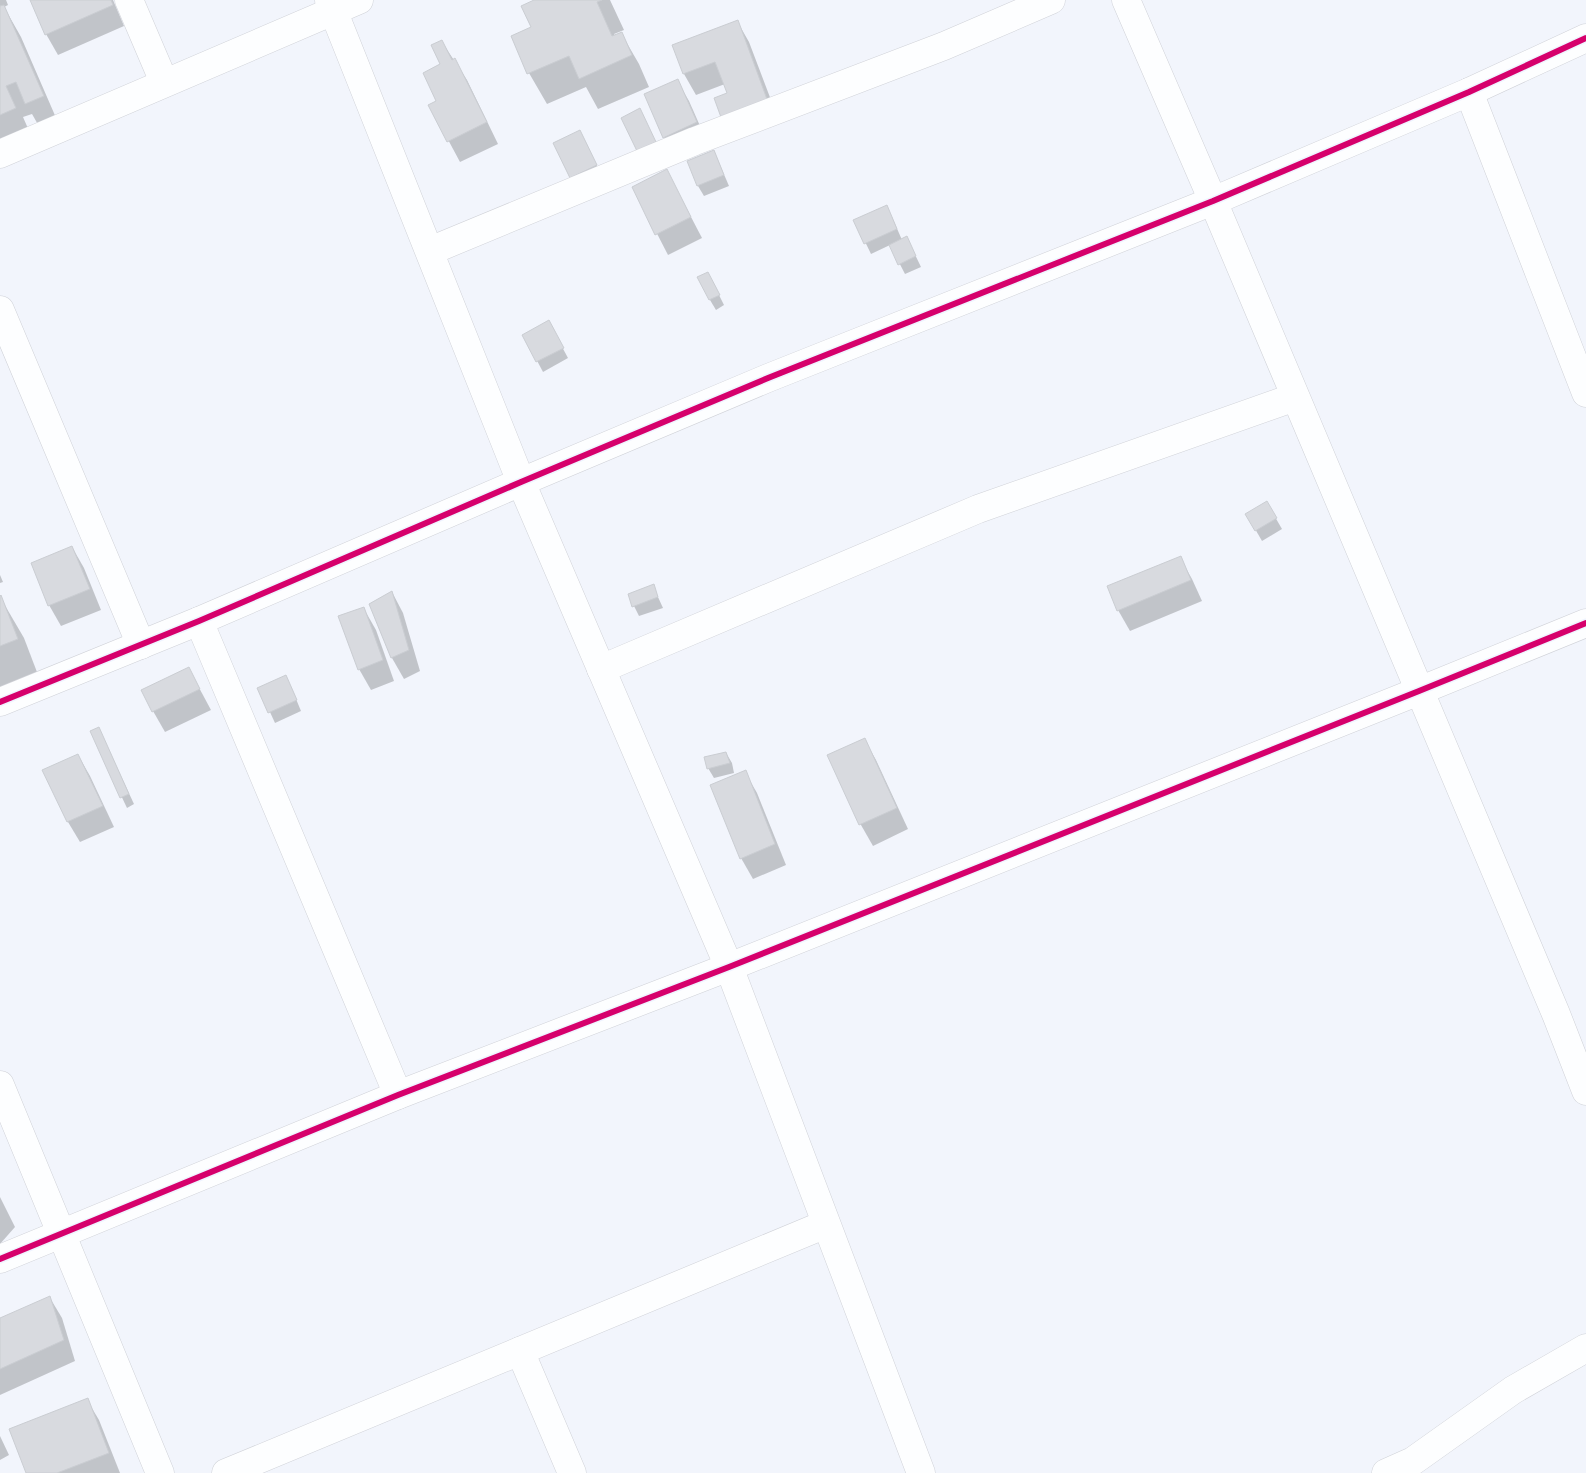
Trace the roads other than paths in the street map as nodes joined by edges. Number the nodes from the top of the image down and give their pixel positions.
1 (129, 0) edge
2 (359, 0) edge
3 (1050, 0) edge
4 (1126, 0) edge
5 (331, 5) edge
6 (1586, 38) edge
7 (164, 82) junction
8 (1469, 92) junction
9 (0, 154) edge
10 (1213, 201) junction
11 (430, 251) junction
12 (0, 310) edge
13 (1586, 393) edge
14 (1295, 397) junction
15 (522, 482) junction
16 (199, 621) junction
17 (1586, 623) edge
18 (141, 645) junction
19 (601, 668) junction
20 (1419, 691) junction
21 (0, 702) edge
22 (729, 968) junction
23 (0, 1085) edge
24 (1586, 1090) edge
25 (398, 1095) junction
26 (826, 1224) junction
27 (62, 1232) junction
28 (0, 1259) edge
29 (1586, 1348) edge
30 (520, 1351) junction
31 (1415, 1467) edge
32 (160, 1473) edge
33 (226, 1473) edge
34 (572, 1473) edge
35 (921, 1473) edge
36 (1386, 1473) edge

1 - 7 street
2 - 5 street
3 - 11 street
4 - 10 street
5 - 7 street
5 - 11 street
6 - 8 street
7 - 9 street
8 - 10 street
8 - 13 street
10 - 14 street
10 - 15 street
11 - 15 street
12 - 18 street
14 - 19 street
14 - 20 street
15 - 16 street
15 - 19 street
16 - 18 street
16 - 25 street
17 - 20 street
18 - 21 street
19 - 22 street
20 - 22 street
20 - 24 street
22 - 25 street
22 - 26 street
23 - 27 street
25 - 27 street
26 - 30 street
26 - 35 street
27 - 28 street
27 - 32 street
29 - 31 street
30 - 33 street
30 - 34 street
31 - 36 street

